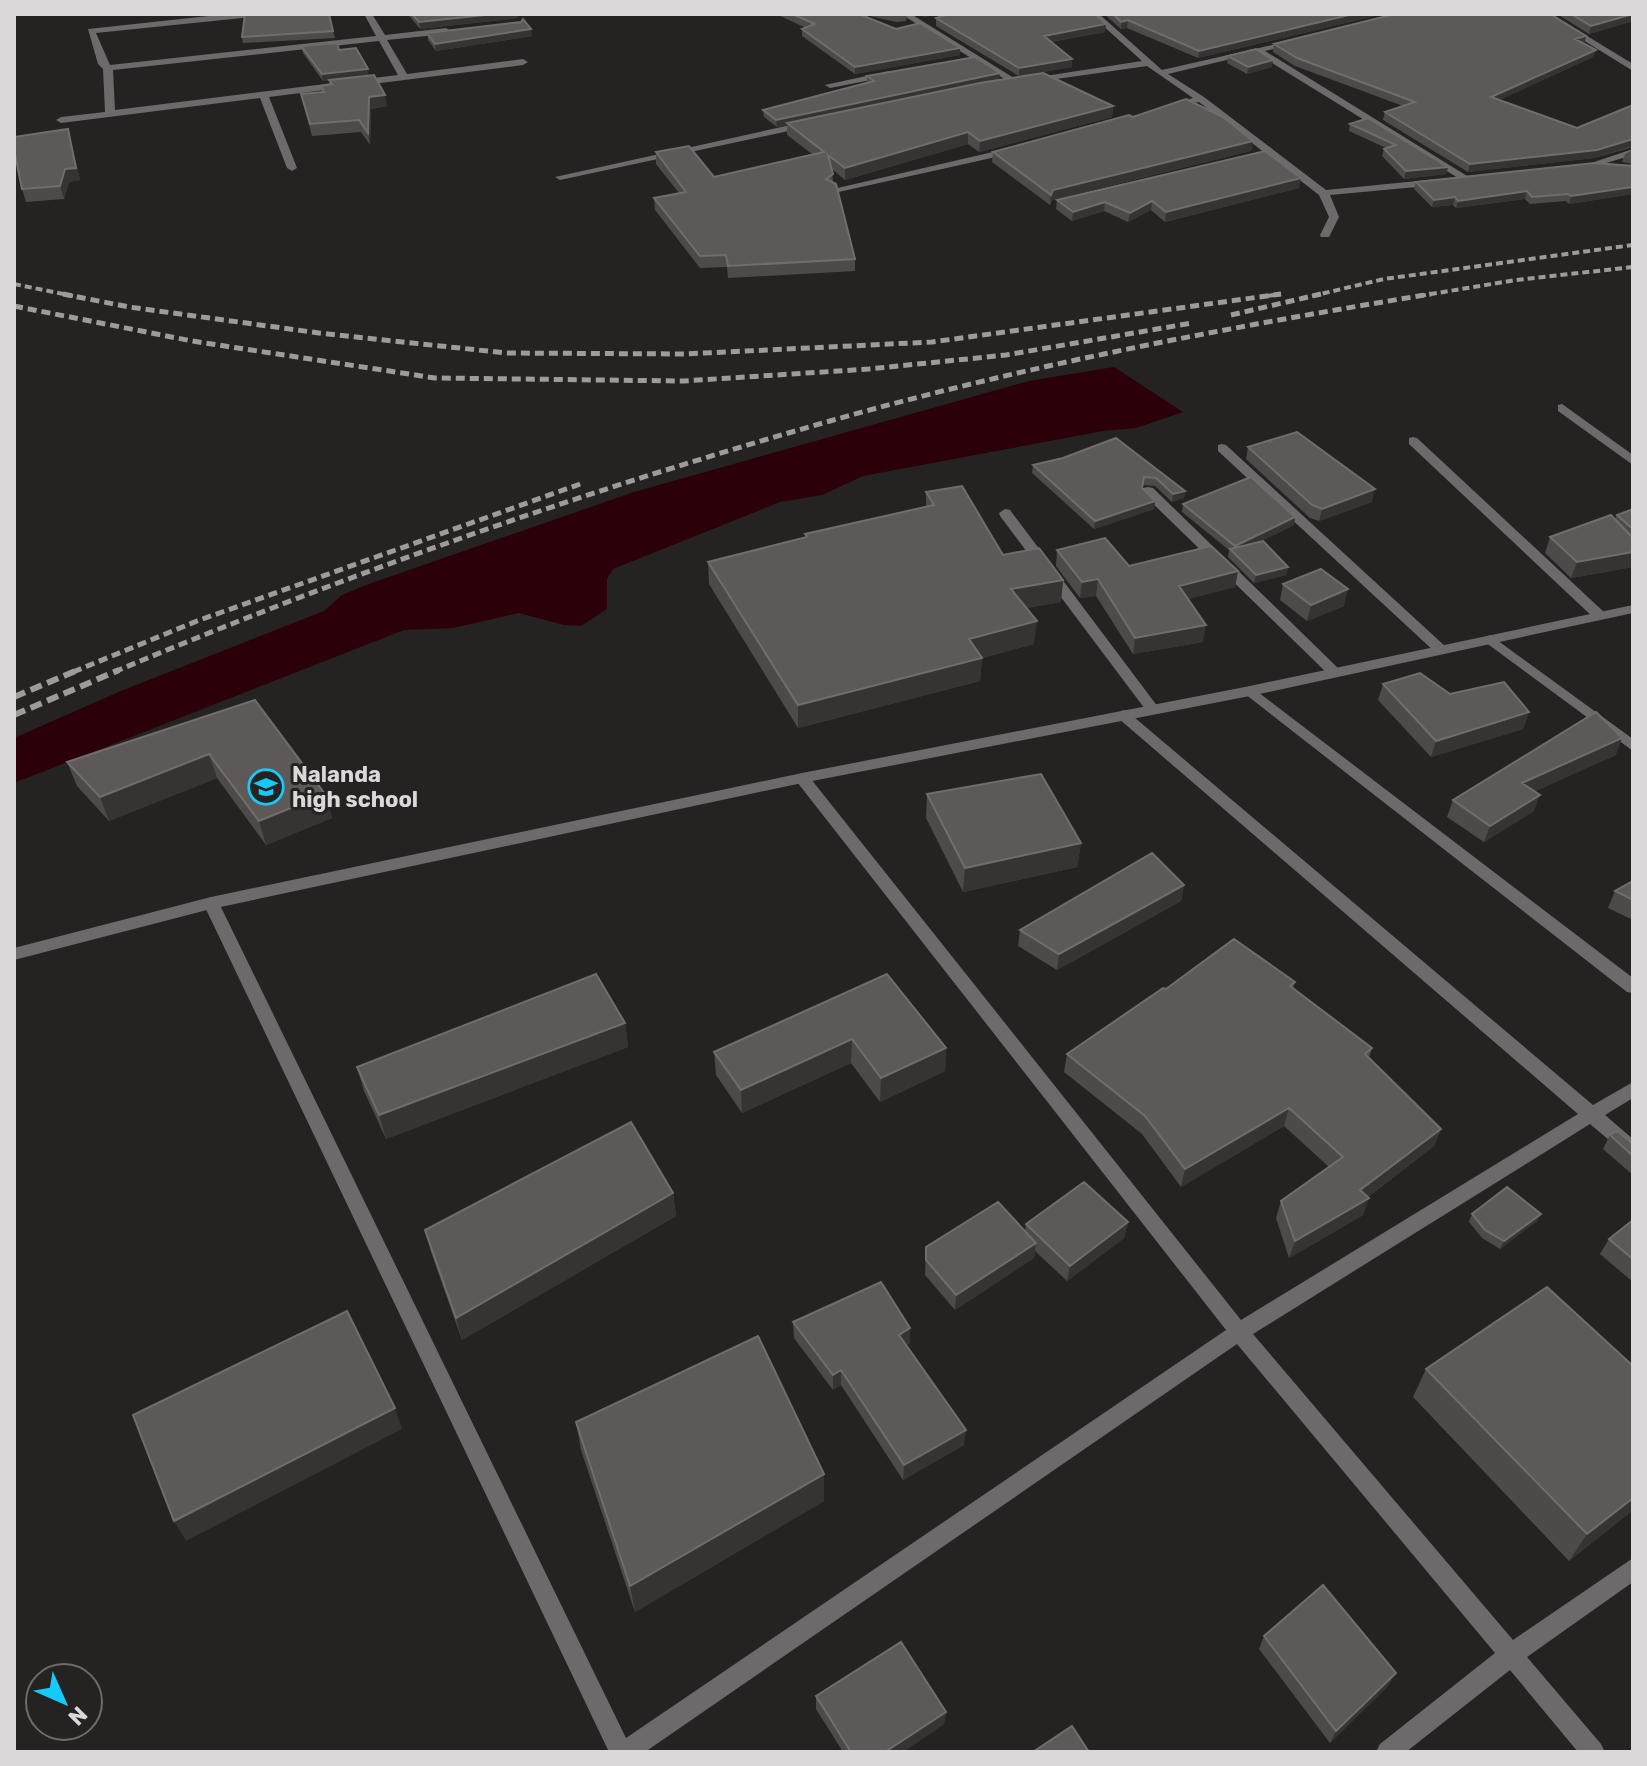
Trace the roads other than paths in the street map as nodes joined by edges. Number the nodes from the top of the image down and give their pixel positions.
1 (252, 14) edge
2 (368, 14) edge
3 (905, 14) edge
4 (1094, 14) edge
5 (1571, 14) edge
6 (1549, 16) edge
7 (936, 21) edge
8 (925, 24) junction
9 (457, 30) edge
10 (906, 31) edge
11 (381, 38) junction
12 (1301, 40) edge
13 (1257, 50) junction
14 (977, 58) junction
15 (963, 61) edge
16 (523, 62) dead end
17 (1149, 63) junction
18 (1631, 65) edge
19 (108, 68) junction
20 (907, 71) edge
21 (1160, 73) junction
22 (404, 77) junction
23 (1017, 83) junction
24 (830, 85) dead end
25 (1004, 85) edge
26 (264, 95) junction
27 (1201, 99) junction
28 (1158, 111) edge
29 (110, 114) junction
30 (61, 120) dead end
31 (824, 121) edge
32 (1028, 146) edge
33 (1273, 152) junction
34 (1633, 152) edge
35 (1257, 156) edge
36 (1593, 164) junction
37 (1620, 167) edge
38 (292, 168) dead end
39 (1576, 168) edge
40 (560, 177) dead end
41 (1483, 177) edge
42 (1467, 179) junction
43 (834, 190) edge
44 (1324, 193) junction
45 (1325, 235) dead end
46 (1562, 408) dead end
47 (1413, 441) dead end
48 (1222, 448) dead end
49 (1633, 461) edge
50 (1148, 491) edge
51 (1005, 513) dead end
52 (1633, 609) edge
53 (1600, 616) junction
54 (1490, 639) junction
55 (1441, 650) junction
56 (1335, 673) junction
57 (1250, 691) junction
58 (1153, 710) junction
59 (1123, 715) junction
60 (1633, 746) edge
61 (802, 778) junction
62 (211, 903) junction
63 (14, 954) edge
64 (1633, 987) edge
65 (1633, 1089) edge
66 (1591, 1114) junction
67 (1633, 1150) edge
68 (1239, 1332) junction
69 (1633, 1569) edge
70 (1511, 1655) junction
71 (623, 1752) edge
72 (1388, 1752) edge
73 (1593, 1752) edge

1 - 19 street
2 - 11 street
3 - 8 street
4 - 17 street
5 - 6 street
6 - 18 street
7 - 8 street
8 - 10 street
8 - 14 street
9 - 11 street
11 - 19 street
11 - 22 street
12 - 13 street
13 - 21 street
13 - 42 street
14 - 15 street
14 - 23 street
16 - 22 street
17 - 21 street
17 - 23 street
19 - 29 street
20 - 24 street
21 - 27 street
22 - 26 street
23 - 25 street
26 - 29 street
26 - 38 street
27 - 28 street
27 - 33 street
29 - 30 street
31 - 40 street
32 - 43 street
33 - 35 street
33 - 44 street
34 - 36 street
36 - 37 street
36 - 39 street
41 - 42 street
42 - 44 street
44 - 45 street
46 - 49 street
47 - 53 street
48 - 55 street
50 - 56 street
51 - 58 street
52 - 53 street
53 - 54 street
54 - 55 street
54 - 60 street
55 - 56 street
56 - 57 street
57 - 58 street
57 - 64 street
58 - 59 street
59 - 61 street
59 - 66 street
61 - 62 street
61 - 68 street
62 - 63 street
62 - 71 street
65 - 66 street
66 - 67 street
66 - 68 street
68 - 70 street
68 - 71 street
69 - 70 street
70 - 72 street
70 - 73 street

